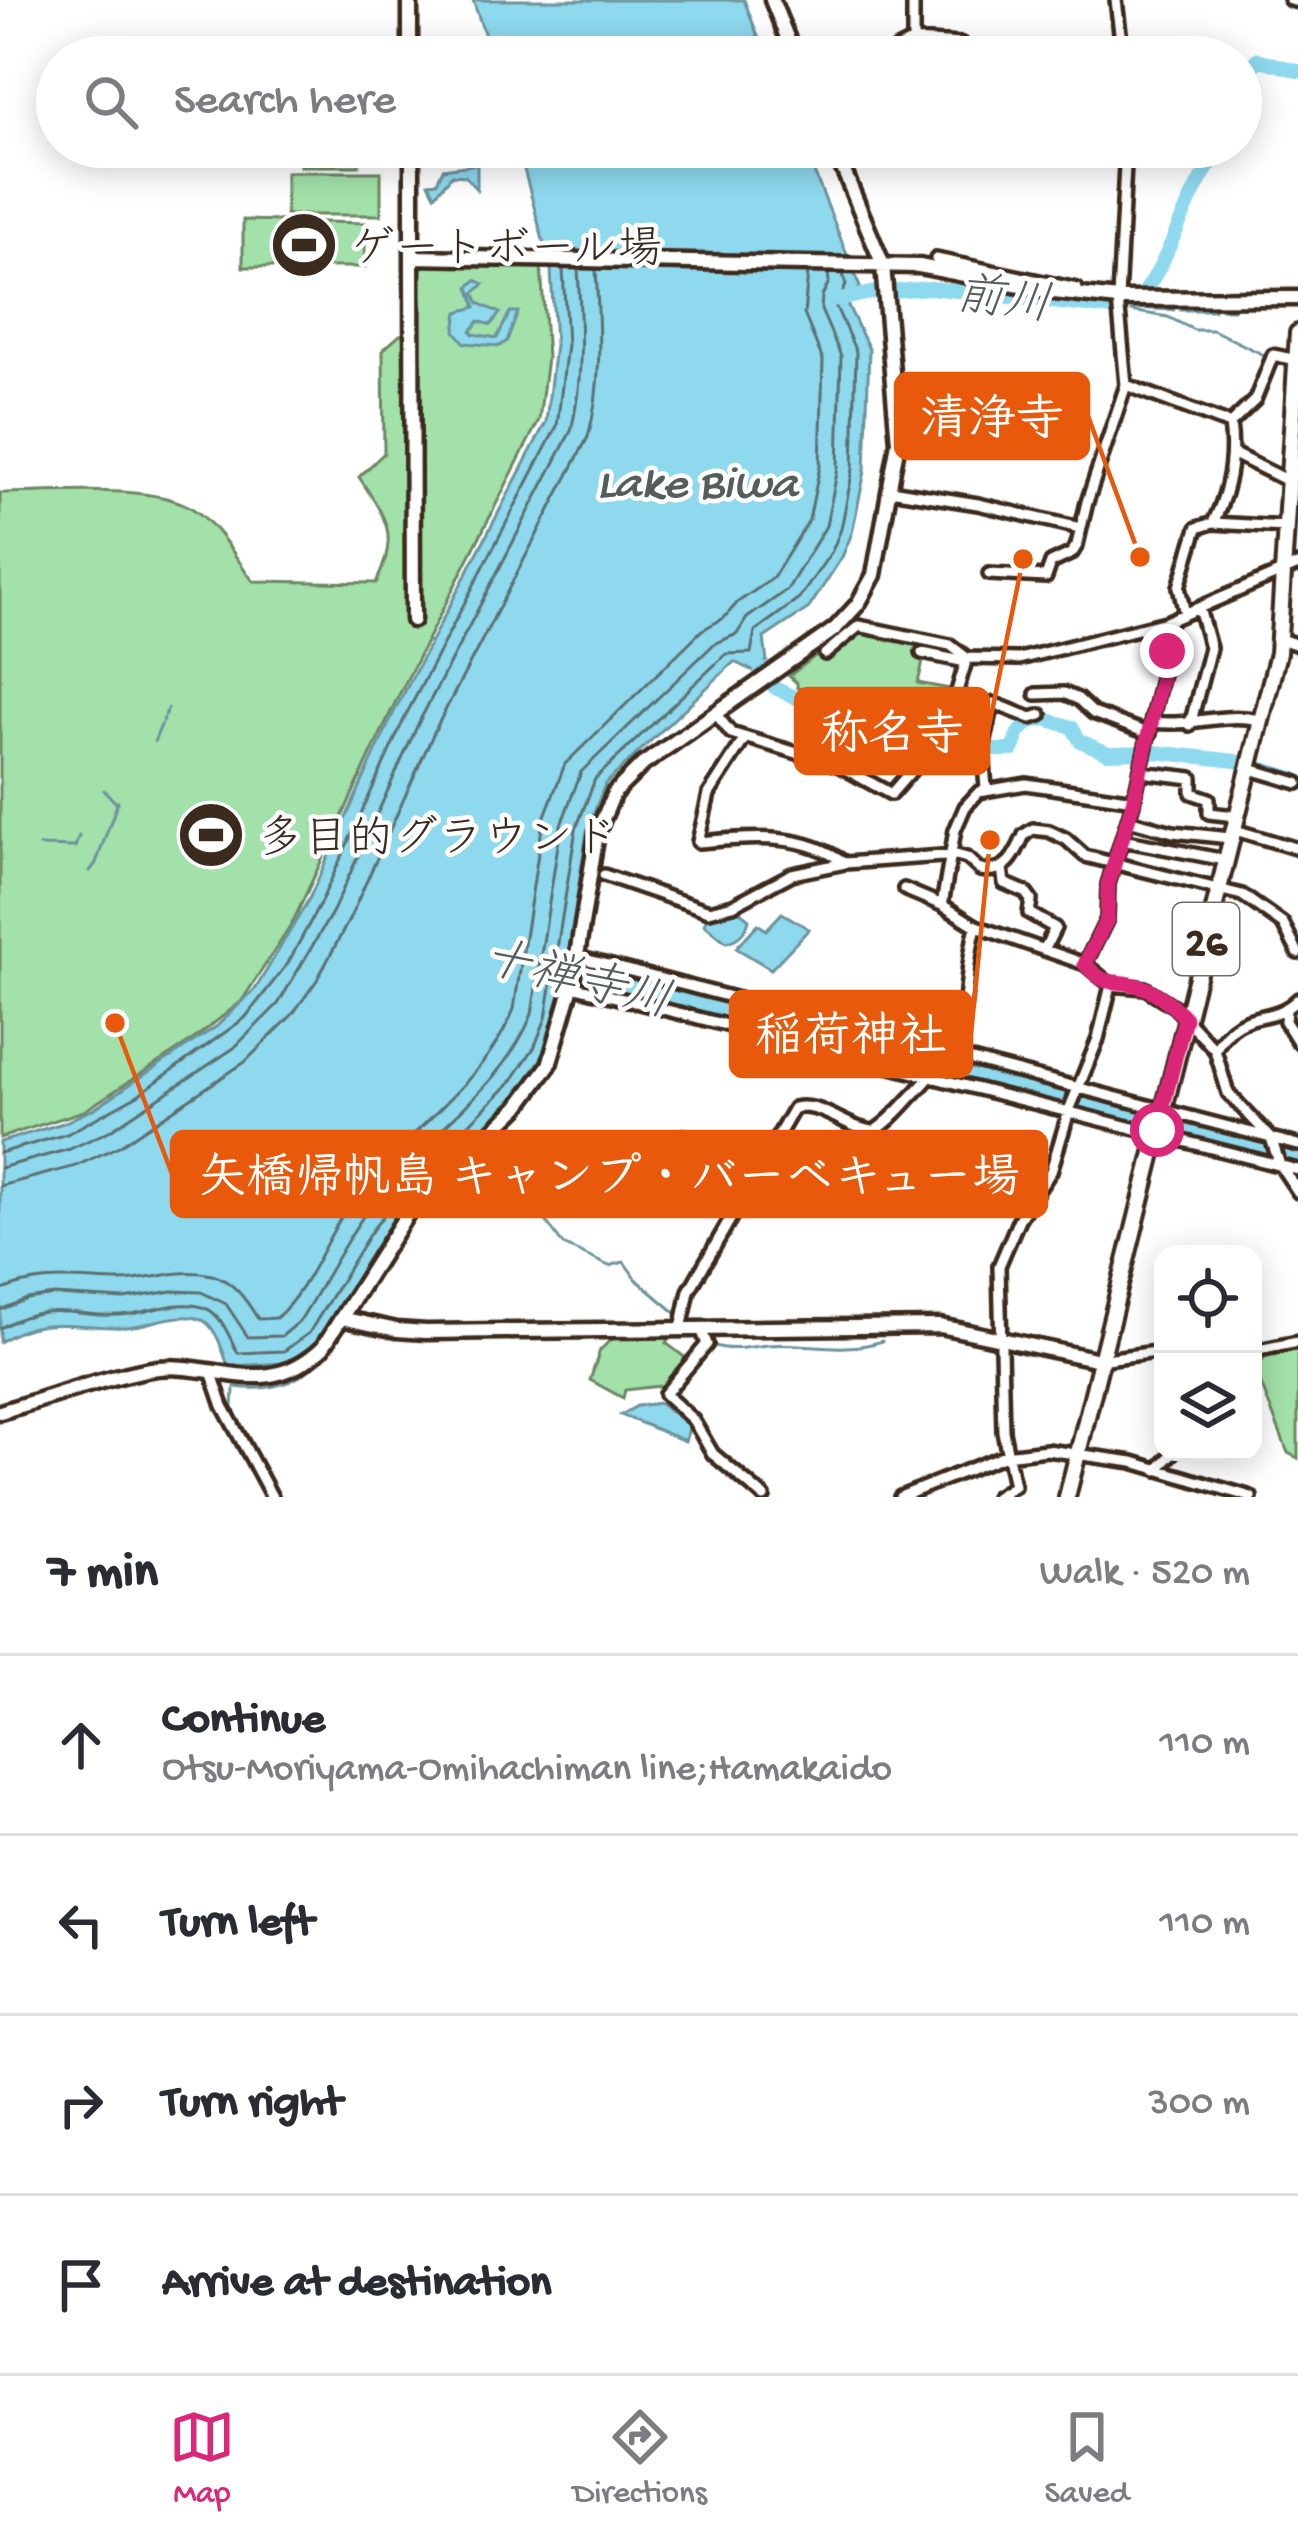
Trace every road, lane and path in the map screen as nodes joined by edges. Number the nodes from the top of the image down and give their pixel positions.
1 (410, 0) edge
2 (772, 0) edge
3 (913, 0) edge
4 (1116, 0) edge
5 (410, 36) edge
6 (787, 36) edge
7 (913, 36) edge
8 (1120, 36) edge
9 (412, 168) edge
10 (842, 168) edge
11 (1126, 168) edge
12 (412, 257) junction
13 (935, 259) dead end
14 (877, 265) junction
15 (1298, 298) edge
16 (1124, 302) junction
17 (1298, 333) edge
18 (1297, 360) edge
19 (1126, 385) junction
20 (1230, 424) junction
21 (1234, 454) junction
22 (1288, 481) junction
23 (890, 490) junction
24 (1213, 523) junction
25 (1287, 527) junction
26 (1080, 528) junction
27 (1292, 568) edge
28 (988, 574) dead end
29 (1199, 608) junction
30 (1185, 614) junction
31 (413, 620) dead end
32 (1166, 622) junction
33 (1280, 639) junction
34 (1298, 645) edge
35 (922, 653) dead end
36 (825, 654) dead end
37 (966, 660) junction
38 (1036, 694) dead end
39 (954, 701) junction
40 (990, 710) junction
41 (716, 714) junction
42 (1041, 715) dead end
43 (1259, 720) junction
44 (1153, 722) junction
45 (1190, 725) junction
46 (1150, 734) junction
47 (746, 738) junction
48 (1248, 764) junction
49 (1141, 772) junction
50 (1298, 784) edge
51 (986, 789) junction
52 (1134, 800) junction
53 (1128, 820) junction
54 (1232, 828) junction
55 (1122, 840) junction
56 (1298, 849) edge
57 (952, 855) junction
58 (1225, 860) junction
59 (1115, 862) junction
60 (845, 863) junction
61 (1002, 868) junction
62 (604, 875) dead end
63 (904, 889) dead end
64 (1218, 889) junction
65 (941, 905) junction
66 (976, 926) junction
67 (1044, 950) junction
68 (1298, 953) edge
69 (577, 959) junction
70 (1085, 964) junction
71 (572, 985) junction
72 (1111, 986) junction
73 (1298, 999) edge
74 (1286, 1010) junction
75 (1185, 1018) junction
76 (1298, 1042) edge
77 (1215, 1050) junction
78 (948, 1056) junction
79 (932, 1075) junction
80 (1077, 1089) junction
81 (1069, 1110) junction
82 (1162, 1111) junction
83 (1157, 1132) junction
84 (1272, 1140) junction
85 (1298, 1145) edge
86 (1280, 1164) junction
87 (663, 1167) junction
88 (1298, 1170) edge
89 (752, 1177) junction
90 (1298, 1192) edge
91 (645, 1194) dead end
92 (733, 1213) junction
93 (341, 1318) junction
94 (701, 1329) junction
95 (681, 1330) junction
96 (1000, 1339) junction
97 (1298, 1342) edge
98 (1262, 1349) edge
99 (1154, 1352) edge
100 (1099, 1360) junction
101 (212, 1374) junction
102 (0, 1412) edge
103 (1077, 1452) junction
104 (1005, 1455) junction
105 (1166, 1461) edge
106 (1157, 1470) junction
107 (1013, 1486) junction
108 (272, 1497) edge
109 (764, 1497) edge
110 (900, 1497) edge
111 (996, 1497) edge
112 (1024, 1497) edge
113 (1066, 1497) edge
114 (1251, 1497) edge

1 - 5 street
2 - 6 street
3 - 7 street
4 - 8 street
9 - 12 street
10 - 14 street
11 - 16 street
12 - 14 street
12 - 31 street
13 - 16 street
14 - 16 street
14 - 23 street
15 - 16 street
16 - 19 street
17 - 18 main road, 26
18 - 20 street
18 - 22 main road, 26
19 - 20 street
19 - 26 street
20 - 21 street
21 - 22 street
21 - 24 street
22 - 25 main road, 26
23 - 26 street
23 - 41 street
24 - 25 street
24 - 30 street
25 - 27 main road, 26
26 - 28 street
27 - 29 street
27 - 33 main road, 26
29 - 30 street
29 - 45 street
30 - 32 street
32 - 37 street
32 - 44 street
33 - 34 street
33 - 43 main road, 26
35 - 37 street
36 - 37 street
37 - 39 street
38 - 46 street
39 - 40 street
39 - 47 street
40 - 42 street
40 - 51 street
41 - 47 street
41 - 69 street
43 - 45 street
43 - 48 main road, 26
44 - 45 street
44 - 46 street
46 - 49 street
47 - 60 street
48 - 50 street
48 - 54 main road, 26
49 - 52 street
49 - 54 street
51 - 52 street
51 - 57 street
52 - 53 street
53 - 54 street
53 - 55 street
54 - 56 street
54 - 58 main road, 26
55 - 58 street
55 - 59 street
57 - 60 street
57 - 61 street
57 - 65 street
58 - 64 main road, 26
59 - 61 street
59 - 64 street
59 - 70 street
60 - 62 street
61 - 67 street
63 - 65 street
64 - 68 street
64 - 75 main road, 26
65 - 66 street
66 - 67 street
66 - 78 street
67 - 70 street
69 - 71 street
69 - 78 street
70 - 72 street
71 - 79 street
71 - 93 street
72 - 75 street
72 - 80 street
73 - 74 street
74 - 76 street
74 - 77 street
75 - 77 street
75 - 82 main road, 26
77 - 84 street
78 - 79 street
78 - 80 street
79 - 81 street
79 - 89 street
80 - 81 street
80 - 82 street
81 - 83 street
81 - 96 street
82 - 83 main road, 26
82 - 84 street
83 - 86 street
83 - 100 main road, 26
84 - 85 street
84 - 86 street
86 - 88 street
86 - 90 street
87 - 89 street
87 - 91 street
87 - 92 street
89 - 92 street
92 - 95 street
93 - 95 street
93 - 101 street
94 - 95 street
94 - 96 street
94 - 109 street
96 - 100 street
96 - 104 street
97 - 98 street
99 - 100 street
100 - 103 main road, 26
101 - 102 street
101 - 108 street
103 - 104 street
103 - 106 street
103 - 113 main road, 26
104 - 107 street
104 - 110 street
105 - 106 street
106 - 114 street
107 - 111 street
107 - 112 street

